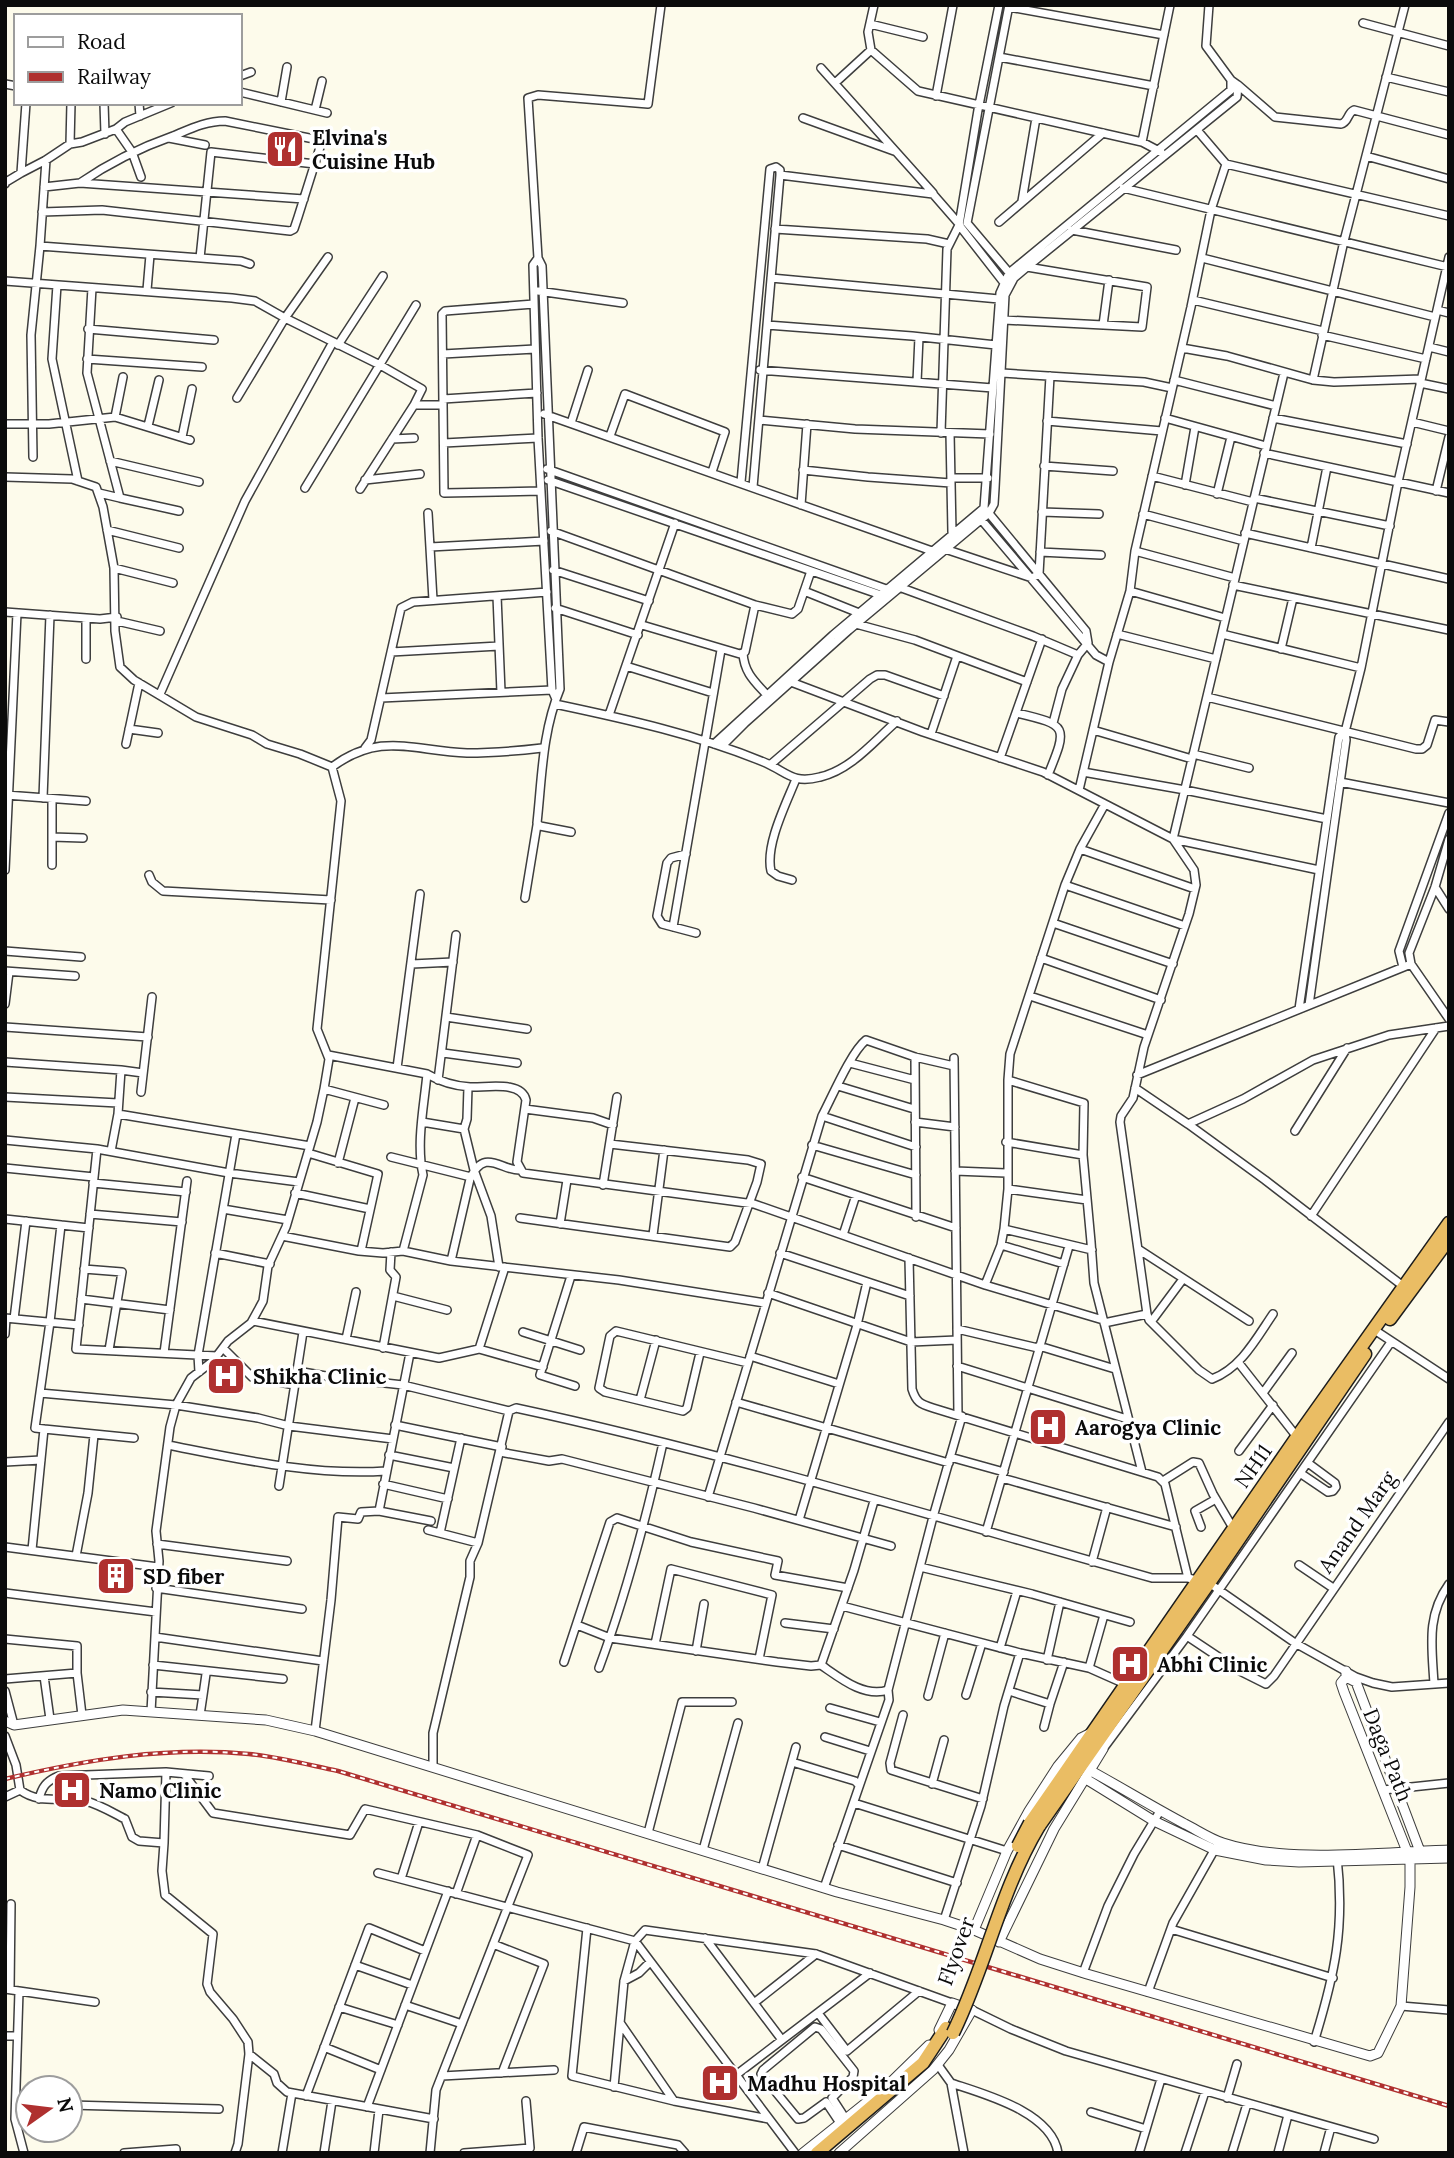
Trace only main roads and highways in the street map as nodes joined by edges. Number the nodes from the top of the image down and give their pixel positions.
1 (1449, 1223) edge
2 (1449, 1238) edge
3 (1376, 1331) junction
4 (1203, 1583) junction
5 (1098, 1740) junction
6 (1034, 1824) junction
7 (817, 2153) edge
8 (828, 2153) edge

1 - 3 highway, NH11
2 - 3 highway
3 - 4 highway
3 - 4 highway, NH11
4 - 5 highway
4 - 5 highway, NH11
5 - 6 highway, Flyover
6 - 7 highway, Flyover, bridge
6 - 8 highway, Flyover, bridge

